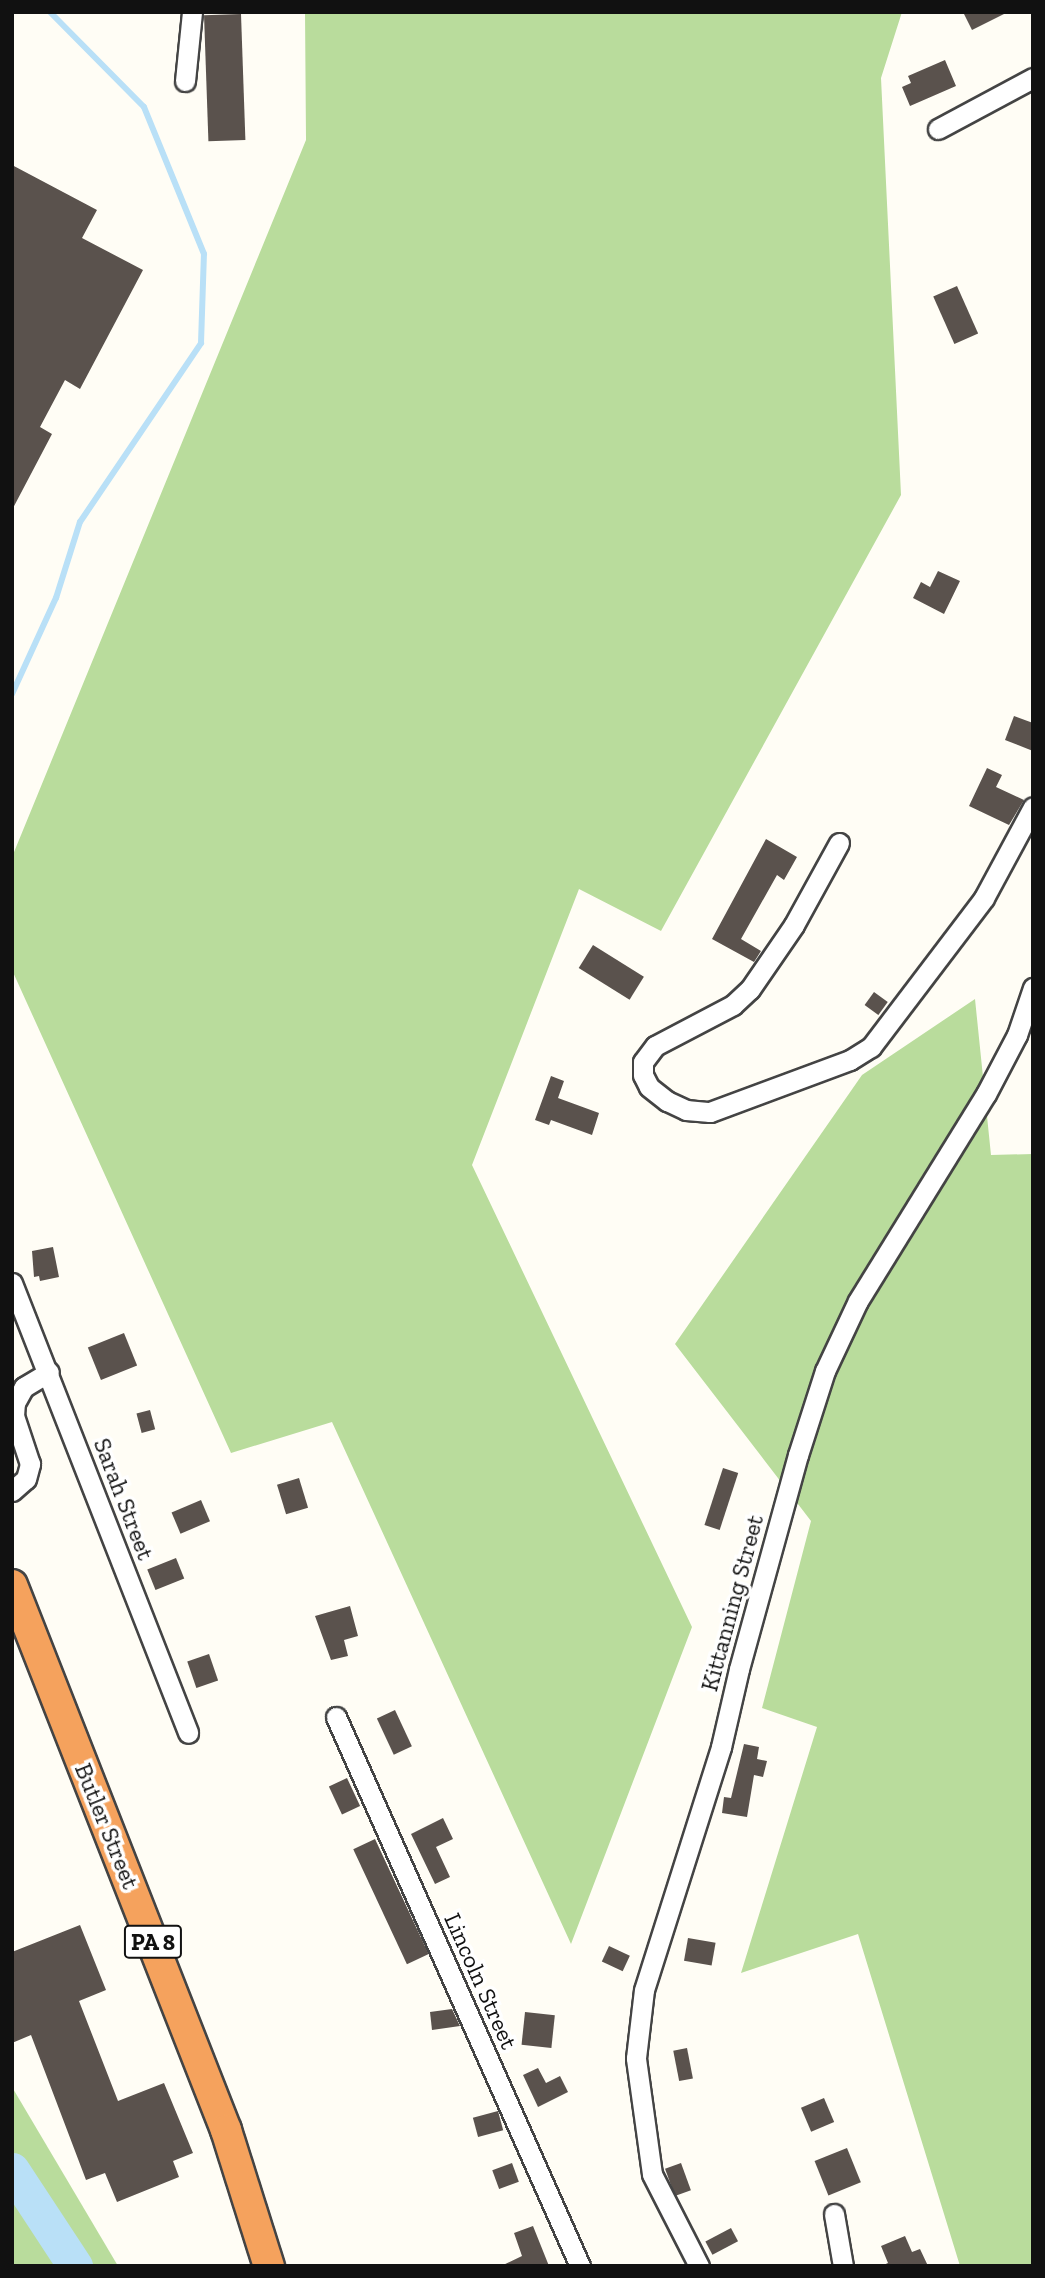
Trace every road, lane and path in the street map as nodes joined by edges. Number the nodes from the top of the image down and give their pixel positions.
1 (192, 12) edge
2 (1033, 78) edge
3 (185, 81) dead end
4 (938, 129) dead end
5 (1033, 807) edge
6 (839, 843) dead end
7 (1033, 988) edge
8 (12, 1283) edge
9 (49, 1372) junction
10 (12, 1491) edge
11 (12, 1585) edge
12 (336, 1717) dead end
13 (188, 1733) dead end
14 (834, 2214) dead end
15 (269, 2266) edge
16 (580, 2266) edge
17 (699, 2266) edge
18 (843, 2266) edge

1 - 3 street
2 - 4 street
5 - 6 street
7 - 17 street, Kittanning Street
8 - 9 street, Sarah Street
9 - 10 street
9 - 13 street, Sarah Street
11 - 15 highway, Butler Street / PA 8
12 - 16 street, Lincoln Street
14 - 18 street

